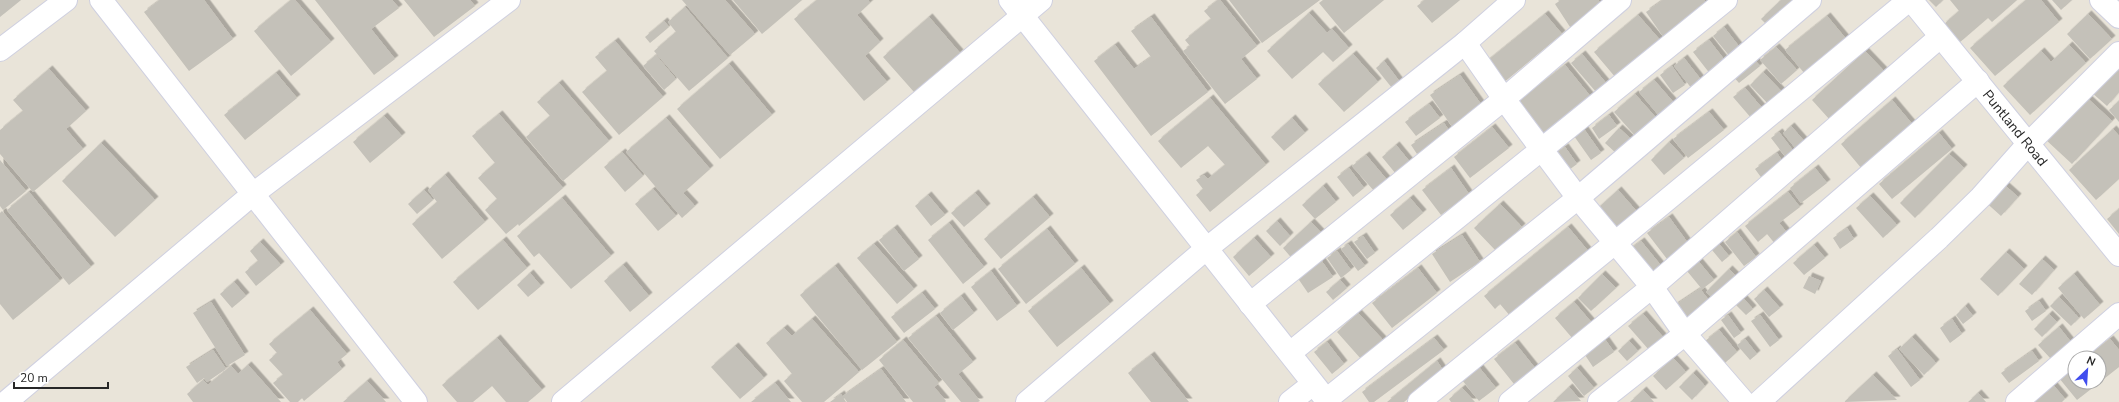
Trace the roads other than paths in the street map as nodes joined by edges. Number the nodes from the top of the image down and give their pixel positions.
1 (66, 0) edge
2 (102, 0) edge
3 (509, 0) edge
4 (1041, 0) edge
5 (1514, 0) edge
6 (1620, 0) edge
7 (1726, 0) edge
8 (1810, 0) edge
9 (1910, 0) edge
10 (2102, 0) edge
11 (1017, 8) edge
12 (2119, 17) edge
13 (1940, 37) junction
14 (1465, 44) junction
15 (0, 50) edge
16 (2119, 53) edge
17 (1978, 81) junction
18 (1504, 99) junction
19 (2028, 144) junction
20 (1542, 149) junction
21 (253, 194) junction
22 (1578, 198) junction
23 (1616, 242) junction
24 (1206, 249) junction
25 (2119, 255) edge
26 (1652, 287) junction
27 (1250, 304) junction
28 (2119, 314) edge
29 (1685, 334) junction
30 (1290, 353) junction
31 (1323, 395) edge
32 (6, 402) edge
33 (416, 402) edge
34 (563, 402) edge
35 (1027, 402) edge
36 (1290, 402) edge
37 (1419, 402) edge
38 (1510, 402) edge
39 (1599, 402) edge
40 (1744, 402) edge
41 (1759, 402) edge
42 (2017, 402) edge

1 - 15 street
2 - 21 street
3 - 21 street
4 - 11 street
5 - 14 street
6 - 18 street
7 - 20 street
8 - 22 street
9 - 13 street, Puntland Road
9 - 23 street
10 - 12 street
11 - 24 street
11 - 34 street
13 - 17 street, Puntland Road
13 - 26 street
14 - 18 street
14 - 24 street
16 - 19 street
17 - 19 street, Puntland Road
17 - 29 street
18 - 20 street
18 - 27 street
19 - 25 street, Puntland Road
19 - 41 street
20 - 22 street
20 - 30 street
21 - 32 street
21 - 33 street
22 - 23 street
22 - 31 street
23 - 26 street
23 - 37 street
24 - 27 street
24 - 35 street
26 - 29 street
26 - 38 street
27 - 30 street
28 - 42 street
29 - 39 street
29 - 40 street
30 - 31 street
31 - 36 street

